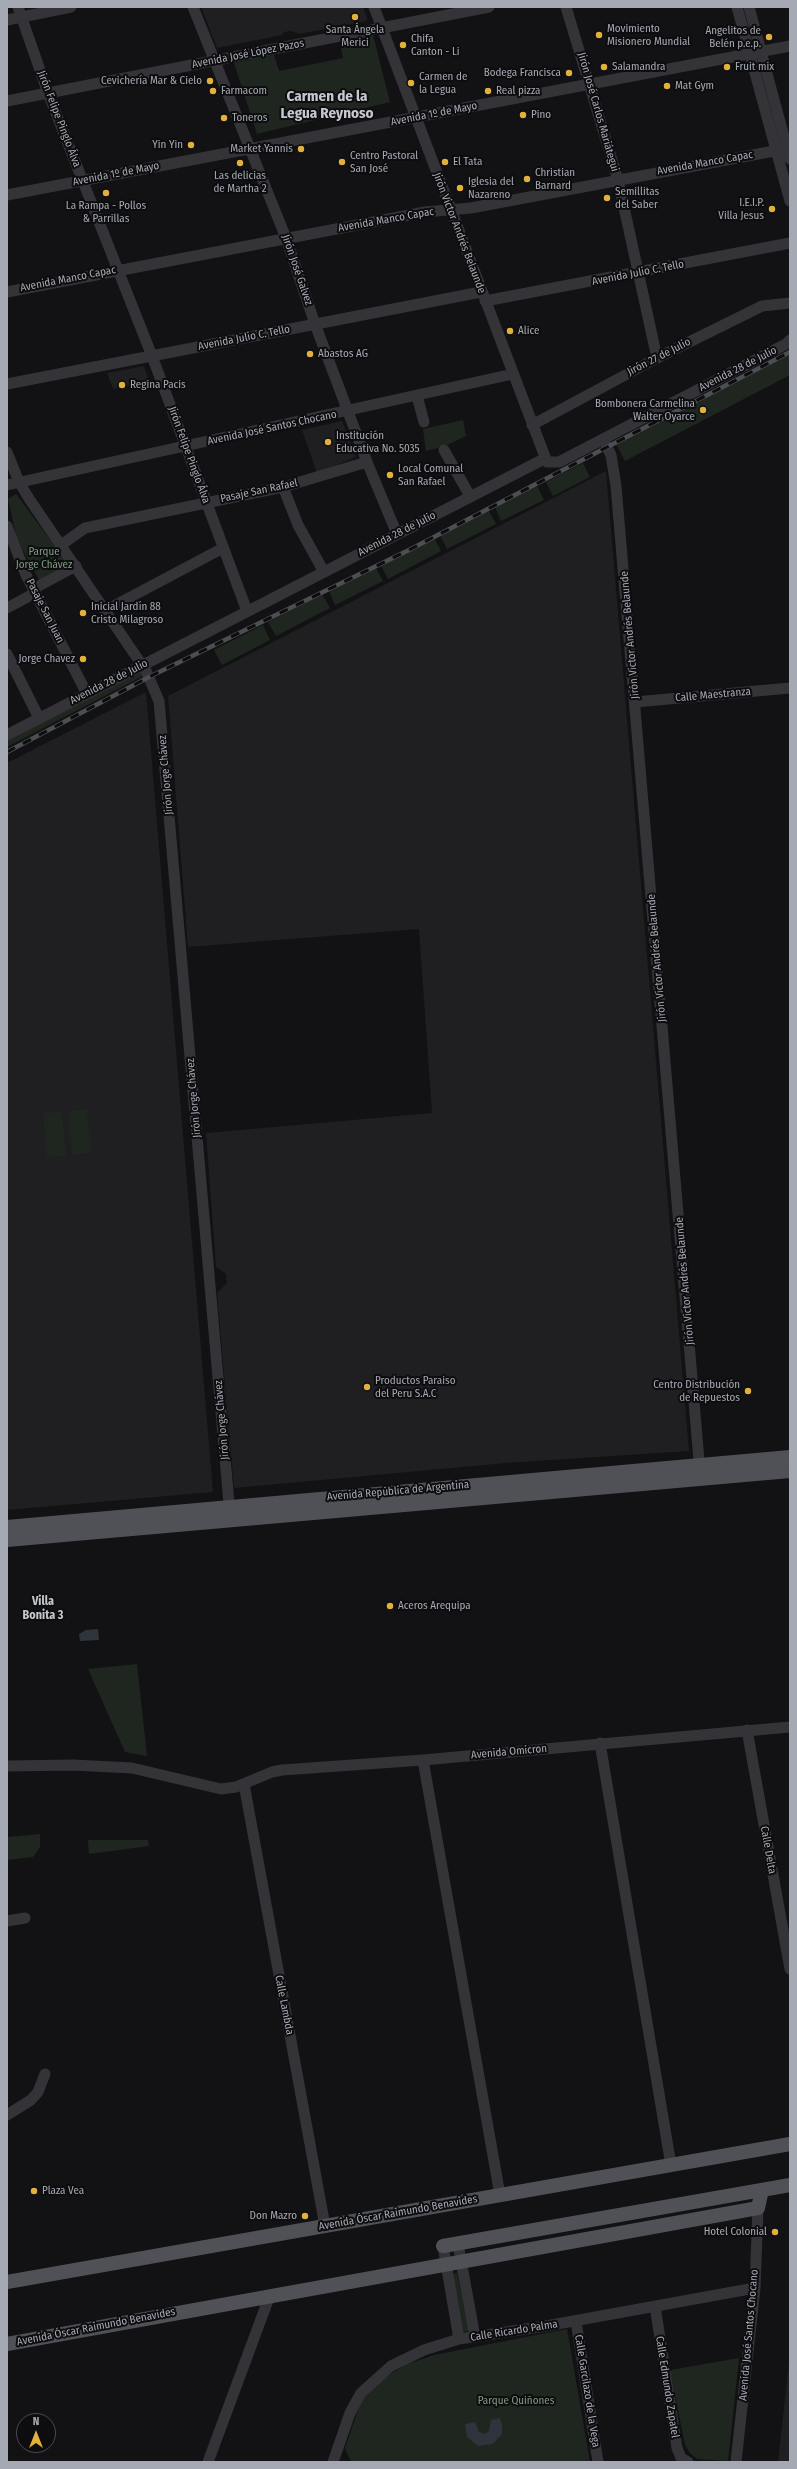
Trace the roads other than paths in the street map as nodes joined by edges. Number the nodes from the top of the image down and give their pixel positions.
1 (71, 7) edge
2 (194, 7) edge
3 (374, 7) edge
4 (489, 7) edge
5 (566, 7) edge
6 (737, 7) edge
7 (748, 7) edge
8 (20, 12) edge
9 (7, 20) edge
10 (382, 28) junction
11 (790, 46) edge
12 (756, 52) junction
13 (215, 60) junction
14 (590, 84) junction
15 (48, 93) junction
16 (7, 101) edge
17 (414, 112) junction
18 (250, 147) junction
19 (776, 150) junction
20 (789, 152) edge
21 (82, 180) junction
22 (618, 180) junction
23 (7, 194) edge
24 (790, 201) edge
25 (450, 210) junction
26 (286, 238) junction
27 (790, 243) edge
28 (118, 270) junction
29 (638, 274) junction
30 (7, 292) edge
31 (483, 297) junction
32 (790, 303) edge
33 (315, 324) junction
34 (789, 342) edge
35 (152, 356) junction
36 (657, 358) junction
37 (513, 374) junction
38 (7, 384) edge
39 (417, 396) junction
40 (349, 411) junction
41 (424, 422) dead end
42 (532, 425) junction
43 (603, 439) junction
44 (187, 447) junction
45 (444, 450) dead end
46 (7, 452) edge
47 (544, 458) junction
48 (367, 462) junction
49 (19, 482) junction
50 (7, 485) edge
51 (283, 487) junction
52 (470, 496) junction
53 (206, 502) junction
54 (7, 526) edge
55 (397, 534) junction
56 (61, 545) junction
57 (223, 548) junction
58 (76, 566) junction
59 (324, 572) junction
60 (34, 591) junction
61 (7, 608) edge
62 (106, 610) junction
63 (247, 611) junction
64 (7, 654) edge
65 (142, 665) junction
66 (10, 668) edge
67 (790, 688) edge
68 (87, 694) junction
69 (636, 702) junction
70 (39, 718) junction
71 (7, 735) edge
72 (790, 1457) edge
73 (700, 1465) junction
74 (790, 1471) edge
75 (701, 1479) junction
76 (473, 1484) junction
77 (474, 1499) junction
78 (230, 1514) junction
79 (7, 1527) edge
80 (7, 1540) edge
81 (790, 1727) edge
82 (747, 1730) junction
83 (600, 1743) junction
84 (423, 1760) junction
85 (7, 1766) edge
86 (244, 1784) junction
87 (25, 1918) dead end
88 (7, 1921) edge
89 (790, 1969) edge
90 (45, 2074) dead end
91 (7, 2115) edge
92 (790, 2144) edge
93 (671, 2164) junction
94 (790, 2185) edge
95 (762, 2190) junction
96 (500, 2195) junction
97 (758, 2208) junction
98 (325, 2226) junction
99 (458, 2244) junction
100 (443, 2246) joint
101 (462, 2261) junction
102 (445, 2264) junction
103 (7, 2282) edge
104 (755, 2288) junction
105 (270, 2295) junction
106 (655, 2306) junction
107 (576, 2321) junction
108 (475, 2337) junction
109 (459, 2339) junction
110 (7, 2344) edge
111 (337, 2449) junction
112 (208, 2462) edge
113 (333, 2462) edge
114 (344, 2462) edge
115 (598, 2462) edge
116 (688, 2462) edge
117 (736, 2462) edge

1 - 8 street
2 - 13 street, Jirón José Galvez
3 - 10 street, Jirón Victor Andrés Belaunde
4 - 10 street, Avenida José López Pazos
5 - 14 street, Jirón José Carlos Mariátegui
6 - 12 street
7 - 12 street
8 - 9 street
8 - 15 street, Jirón Felipe Pinglo Álva
10 - 13 street, Avenida José López Pazos
10 - 17 street, Jirón Victor Andrés Belaunde
11 - 12 street, Avenida 1º de Mayo
12 - 14 street, Avenida 1º de Mayo
12 - 19 street
12 - 20 street
13 - 15 street, Avenida José López Pazos
13 - 18 street, Jirón José Galvez
14 - 17 street, Avenida 1º de Mayo
14 - 22 street, Jirón José Carlos Mariátegui
15 - 16 street, Avenida José López Pazos
15 - 21 street, Jirón Felipe Pinglo Álva
17 - 18 street, Avenida 1º de Mayo
17 - 25 street, Jirón Victor Andrés Belaunde
18 - 21 street, Avenida 1º de Mayo
18 - 26 street, Jirón José Galvez
19 - 20 street, Avenida Manco Capac
19 - 22 street, Avenida Manco Capac
19 - 24 street
21 - 23 street, Avenida 1º de Mayo
21 - 28 street, Jirón Felipe Pinglo Álva
22 - 25 street, Avenida Manco Capac
22 - 29 street, Jirón José Carlos Mariátegui
25 - 26 street, Avenida Manco Capac
25 - 31 street, Jirón Victor Andrés Belaunde
26 - 28 street, Avenida Manco Capac
26 - 33 street, Jirón José Galvez
27 - 29 street, Avenida Julio C. Tello
28 - 30 street, Avenida Manco Capac
28 - 35 street, Jirón Felipe Pinglo Álva
29 - 31 street, Avenida Julio C. Tello
29 - 36 street, Jirón José Carlos Mariátegui
31 - 33 street, Avenida Julio C. Tello
31 - 37 street, Jirón Victor Andrés Belaunde
32 - 36 street, Jirón 27 de Julio
33 - 35 street, Avenida Julio C. Tello
33 - 40 street, Jirón José Galvez
34 - 43 street, Avenida 28 de Julio
35 - 38 street, Avenida Julio C. Tello
35 - 44 street, Jirón Felipe Pinglo Álva
36 - 42 street, Jirón 27 de Julio
37 - 39 street, Avenida José Santos Chocano
37 - 42 street, Jirón Victor Andrés Belaunde
39 - 40 street, Avenida José Santos Chocano
39 - 41 street
40 - 44 street, Avenida José Santos Chocano
40 - 48 street, Jirón José Galvez
42 - 47 street, Jirón Victor Andrés Belaunde
43 - 47 street, Avenida 28 de Julio
43 - 69 street, Jirón Victor Andrés Belaunde
44 - 49 street, Avenida José Santos Chocano
44 - 53 street, Jirón Felipe Pinglo Álva
45 - 52 street
46 - 49 street, Jirón Jorge Chávez
47 - 52 street, Avenida 28 de Julio
48 - 51 street, Pasaje San Rafael
48 - 55 street, Jirón José Galvez
49 - 50 street, Avenida José Santos Chocano
49 - 56 street, Jirón Jorge Chávez
51 - 53 street, Pasaje San Rafael
51 - 59 street
52 - 55 street, Avenida 28 de Julio
53 - 56 street, Pasaje San Rafael
53 - 57 street, Jirón Felipe Pinglo Álva
54 - 60 street, Pasaje San Juan
55 - 59 street, Avenida 28 de Julio
56 - 58 street, Jirón Jorge Chávez
57 - 62 street
57 - 63 street, Jirón Felipe Pinglo Álva
58 - 60 street
58 - 62 street, Jirón Jorge Chávez
59 - 63 street, Avenida 28 de Julio
60 - 61 street
60 - 68 street, Pasaje San Juan
62 - 65 street, Jirón Jorge Chávez
63 - 65 street, Avenida 28 de Julio
64 - 66 street
65 - 68 street, Avenida 28 de Julio
65 - 78 street, Jirón Jorge Chávez
66 - 70 street
67 - 69 street, Calle Maestranza
68 - 70 street, Avenida 28 de Julio
69 - 73 street, Jirón Victor Andrés Belaunde
70 - 71 street, Avenida 28 de Julio
72 - 73 main road, Avenida República de Argentina
73 - 75 street, Jirón Victor Andrés Belaunde
73 - 76 main road, Avenida República de Argentina
74 - 75 main road, Avenida República de Argentina
75 - 77 main road, Avenida República de Argentina
76 - 77 main road
76 - 78 main road, Avenida República de Argentina
77 - 78 main road, Avenida República de Argentina
78 - 79 main road, Avenida República de Argentina
78 - 80 main road, Avenida República de Argentina
81 - 82 street, Avenida Omicron
82 - 83 street, Avenida Omicron
82 - 89 street, Calle Delta
83 - 84 street, Avenida Omicron
83 - 93 street
84 - 86 street, Avenida Omicron
84 - 96 street
85 - 86 street, Avenida Omicron
86 - 98 street, Calle Lambda
87 - 88 street
90 - 91 street
92 - 93 main road, Avenida Óscar Raimundo Benavides
93 - 96 main road, Avenida Óscar Raimundo Benavides
94 - 95 main road
95 - 97 main road
95 - 99 main road
96 - 98 main road, Avenida Óscar Raimundo Benavides
97 - 101 main road, Avenida Óscar Raimundo Benavides
97 - 104 street, Avenida José Santos Chocano
98 - 103 main road, Avenida Óscar Raimundo Benavides
99 - 100 main road
99 - 101 street
100 - 102 street
101 - 102 main road, Avenida Óscar Raimundo Benavides
101 - 108 street
102 - 105 main road, Avenida Óscar Raimundo Benavides
102 - 109 street
104 - 106 street, Calle Ricardo Palma
104 - 117 street, Avenida José Santos Chocano
105 - 110 main road, Avenida Óscar Raimundo Benavides
105 - 112 street
106 - 107 street, Calle Ricardo Palma
106 - 116 street, Calle Edmundo Zapatel
107 - 108 street, Calle Ricardo Palma
107 - 115 street, Calle Garcilazo de la Vega
108 - 109 street, Calle Ricardo Palma
109 - 111 street, Calle Ricardo Palma
111 - 113 street, Calle Ricardo Palma
111 - 114 street

